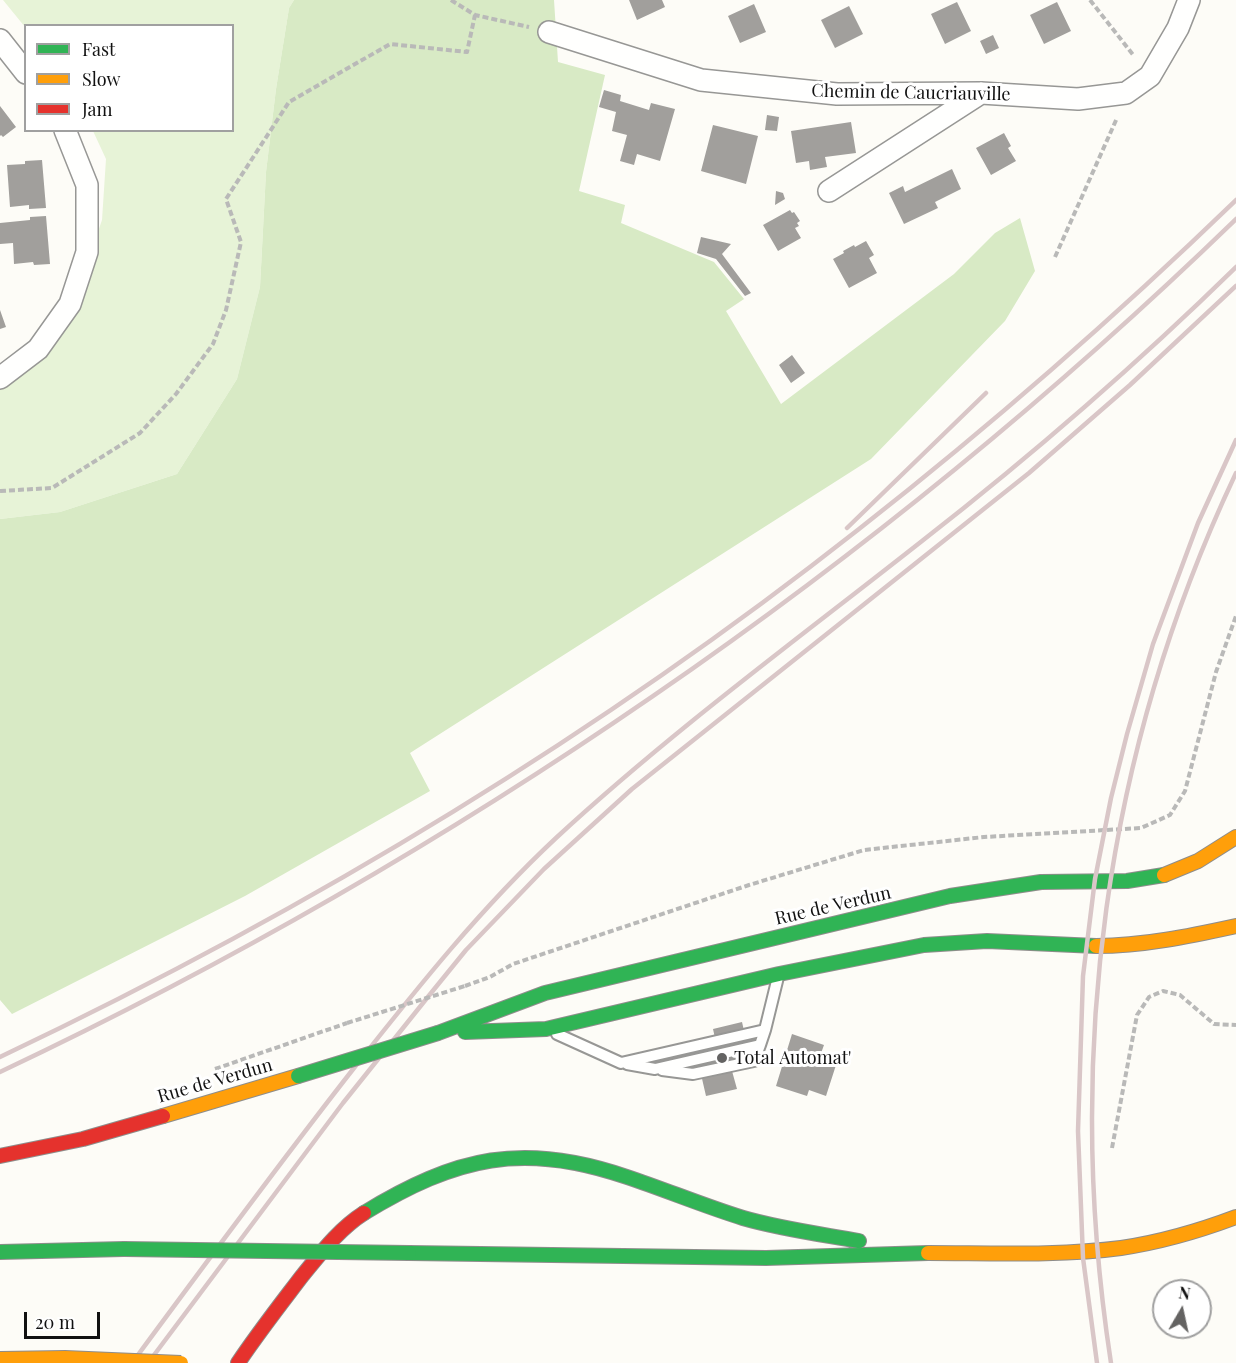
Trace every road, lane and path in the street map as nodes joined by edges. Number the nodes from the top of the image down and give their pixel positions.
1 (451, 0) edge
2 (1090, 0) edge
3 (1189, 0) edge
4 (475, 15) junction
5 (549, 32) joint
6 (1119, 37) dead end
7 (0, 40) edge
8 (24, 70) edge
9 (981, 93) junction
10 (1126, 93) junction
11 (66, 132) edge
12 (829, 191) dead end
13 (1055, 257) dead end
14 (0, 378) edge
15 (0, 491) edge
16 (1236, 616) edge
17 (1236, 837) edge
18 (1236, 926) edge
19 (779, 974) junction
20 (347, 1023) dead end
21 (1236, 1025) edge
22 (546, 1029) junction
23 (765, 1030) junction
24 (438, 1033) junction
25 (621, 1062) junction
26 (1112, 1148) dead end
27 (0, 1156) edge
28 (1236, 1217) edge
29 (0, 1252) edge
30 (925, 1253) junction
31 (0, 1359) edge
32 (181, 1363) edge
33 (237, 1363) edge

1 - 4 path
2 - 6 path
3 - 10 street, Chemin de Caucriauville
4 - 5 path
4 - 15 path
5 - 9 street, Chemin de Caucriauville
7 - 8 street
9 - 10 street, Chemin de Caucriauville
9 - 12 street
10 - 13 path
11 - 14 street
16 - 20 path, bridge
17 - 24 main road, Rue de Verdun
18 - 19 main road, Rue de Verdun
19 - 22 main road, Rue de Verdun
19 - 23 lane
21 - 26 path
22 - 24 main road, Rue de Verdun
22 - 25 lane
23 - 25 lane
23 - 25 lane
24 - 27 main road, Rue de Verdun, bridge
28 - 30 main road
29 - 30 main road, bridge
30 - 33 main road
31 - 32 main road, bridge

